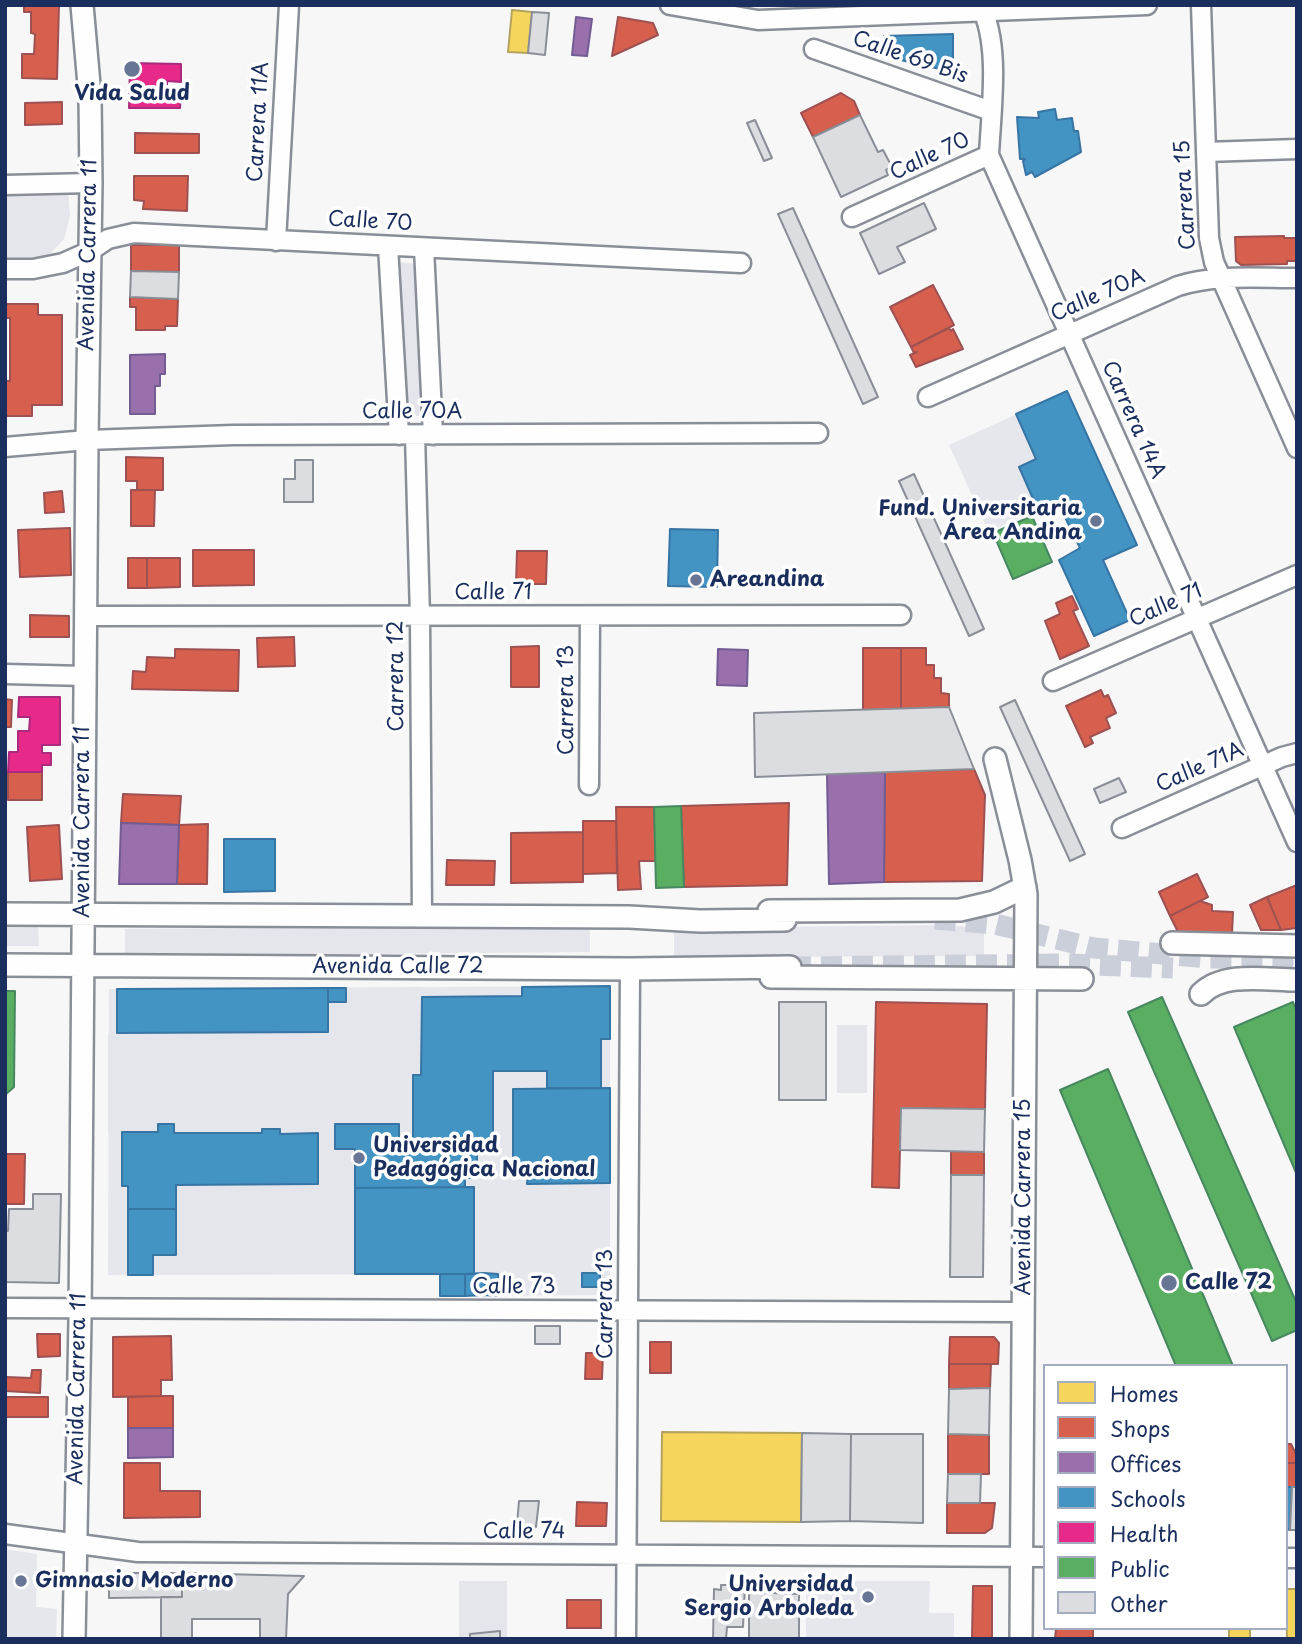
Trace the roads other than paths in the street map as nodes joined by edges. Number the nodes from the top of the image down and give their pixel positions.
1 (82, 5) edge
2 (289, 5) edge
3 (1147, 5) edge
4 (1201, 5) edge
5 (678, 6) edge
6 (982, 8) edge
7 (814, 49) dead end
8 (991, 111) junction
9 (1297, 149) edge
10 (1206, 152) junction
11 (989, 155) junction
12 (91, 183) junction
13 (5, 185) edge
14 (852, 217) dead end
15 (276, 240) junction
16 (388, 246) junction
17 (424, 248) junction
18 (90, 251) junction
19 (741, 263) dead end
20 (5, 269) edge
21 (1220, 278) junction
22 (1297, 278) edge
23 (1069, 333) junction
24 (928, 397) dead end
25 (818, 433) dead end
26 (407, 435) junction
27 (433, 435) junction
28 (86, 440) junction
29 (5, 447) edge
30 (1297, 448) edge
31 (1297, 575) edge
32 (901, 615) dead end
33 (85, 616) junction
34 (590, 616) junction
35 (420, 617) junction
36 (1196, 617) junction
37 (5, 674) edge
38 (85, 676) junction
39 (1053, 681) dead end
40 (1297, 753) edge
41 (995, 759) dead end
42 (1262, 765) junction
43 (589, 785) dead end
44 (1122, 828) dead end
45 (1297, 842) edge
46 (1025, 887) junction
47 (5, 914) edge
48 (83, 915) junction
49 (422, 916) junction
50 (629, 917) junction
51 (785, 920) dead end
52 (1172, 943) tunnel mouth
53 (1297, 946) edge
54 (5, 965) edge
55 (83, 966) junction
56 (790, 967) tunnel mouth
57 (630, 969) junction
58 (1026, 978) junction
59 (1082, 979) dead end
60 (1297, 980) edge
61 (1201, 994) dead end
62 (5, 1308) edge
63 (80, 1308) junction
64 (629, 1310) junction
65 (1023, 1311) junction
66 (5, 1534) edge
67 (75, 1545) junction
68 (626, 1555) junction
69 (1022, 1557) junction
70 (1043, 1558) edge
71 (74, 1639) edge
72 (626, 1639) edge
73 (1021, 1639) edge

1 - 12 main road, Avenida Carrera 11
2 - 15 street, Carrera 11A
3 - 6 street
4 - 10 street, Carrera 15
5 - 6 street
6 - 8 street, Carrera 14A
7 - 8 street, Calle 69 Bis
8 - 11 street, Carrera 14A
9 - 10 street
10 - 21 street, Carrera 15
11 - 14 street, Calle 70
11 - 23 street, Carrera 14A
12 - 13 street
12 - 18 main road, Avenida Carrera 11
15 - 16 street, Calle 70
15 - 18 street, Calle 70
16 - 17 street, Calle 70
16 - 26 street, Carrera 12
17 - 19 street, Calle 70
17 - 27 street
18 - 20 street, Calle 70
18 - 28 main road, Avenida Carrera 11
21 - 22 street, Calle 70A
21 - 23 street, Calle 70A
21 - 30 street, Carrera 15
23 - 24 street, Calle 70A
23 - 36 street, Carrera 14A
25 - 27 street, Calle 70A
26 - 27 street, Calle 70A
26 - 28 street, Calle 70A
26 - 35 street, Carrera 12
28 - 29 street, Calle 70A
28 - 33 main road, Avenida Carrera 11
31 - 36 street, Calle 71
32 - 34 street, Calle 71
33 - 35 street, Calle 71
33 - 38 main road, Avenida Carrera 11
34 - 35 street, Calle 71
34 - 43 street, Carrera 13
35 - 49 street, Carrera 12
36 - 39 street, Calle 71
36 - 42 street, Carrera 14A
37 - 38 street
38 - 48 main road, Avenida Carrera 11
40 - 42 street, Calle 71A
41 - 46 main road, Avenida Carrera 15
42 - 44 street, Calle 71A
42 - 45 street, Carrera 14A
46 - 50 main road
46 - 58 main road, Avenida Carrera 15
47 - 48 main road
48 - 49 main road
48 - 55 main road, Avenida Carrera 11
49 - 50 main road
50 - 51 main road
52 - 53 main road
54 - 55 main road, Avenida Calle 72
55 - 57 main road, Avenida Calle 72
55 - 63 main road, Avenida Carrera 11
56 - 57 main road, Avenida Calle 72
57 - 58 main road
57 - 64 street, Carrera 13
58 - 59 main road
58 - 65 main road, Avenida Carrera 15
60 - 61 main road
62 - 63 street, Calle 73
63 - 64 street, Calle 73
63 - 67 main road, Avenida Carrera 11
64 - 65 street, Calle 73
64 - 68 street, Carrera 13
65 - 69 main road, Avenida Carrera 15
66 - 67 street, Calle 74
67 - 68 street, Calle 74
67 - 71 main road, Avenida Carrera 11
68 - 69 street, Calle 74
68 - 72 street, Carrera 13
69 - 70 street, Calle 74
69 - 73 main road, Avenida Carrera 15

